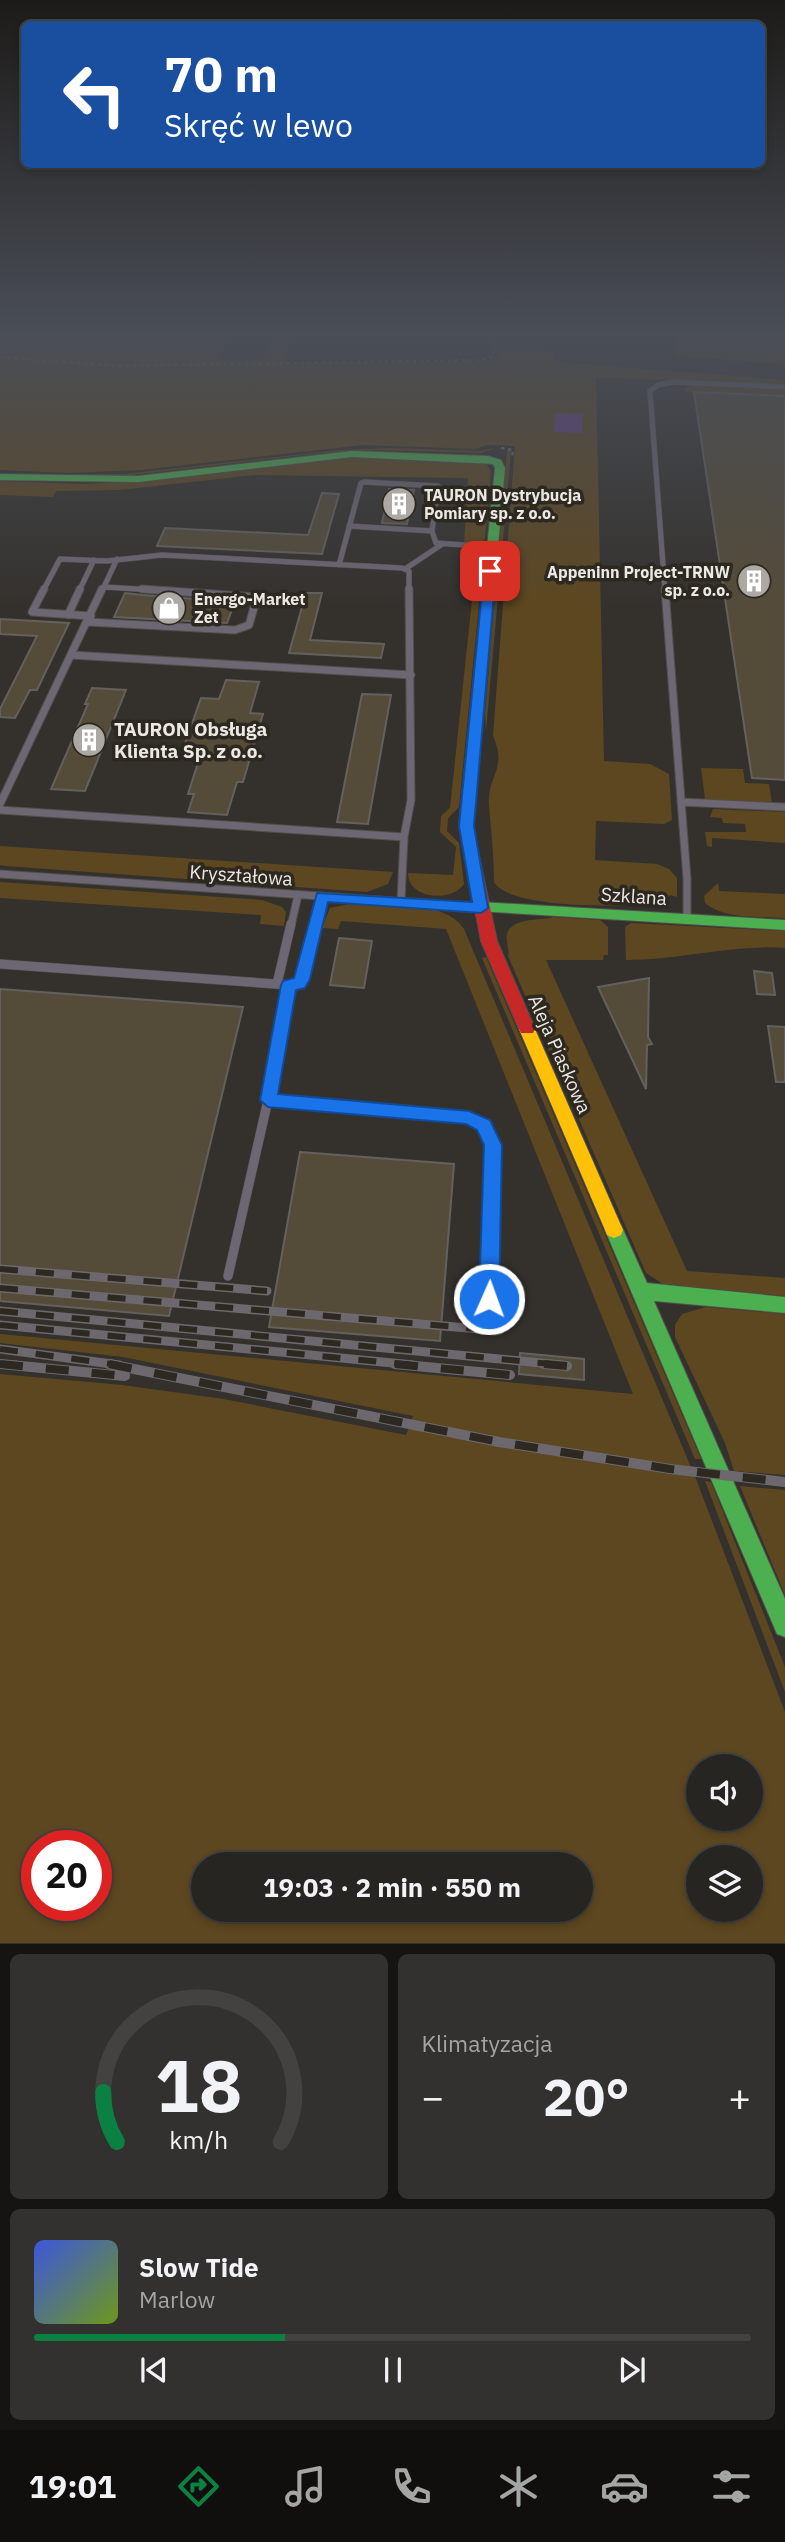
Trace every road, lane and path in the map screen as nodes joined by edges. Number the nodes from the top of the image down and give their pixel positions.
1 (653, 427) edge
2 (0, 477) edge
3 (349, 526) junction
4 (432, 531) junction
5 (441, 545) junction
6 (492, 547) junction
7 (117, 559) junction
8 (94, 560) junction
9 (338, 565) junction
10 (405, 569) junction
11 (105, 587) junction
12 (68, 615) junction
13 (89, 619) junction
14 (71, 655) junction
15 (411, 675) junction
16 (681, 802) junction
17 (0, 804) edge
18 (785, 807) edge
19 (0, 810) edge
20 (404, 837) junction
21 (0, 874) edge
22 (298, 895) junction
23 (322, 896) junction
24 (401, 900) junction
25 (481, 908) junction
26 (687, 920) junction
27 (785, 925) edge
28 (0, 964) edge
29 (277, 984) junction
30 (289, 985) junction
31 (268, 1100) junction
32 (228, 1276) dead end
33 (642, 1291) junction
34 (489, 1299) dead end
35 (785, 1305) edge
36 (785, 1626) edge

1 - 16 lane
2 - 6 main road, Aleja Piaskowa
3 - 4 lane
3 - 4 lane
3 - 9 lane
4 - 5 lane
5 - 6 lane
5 - 10 lane
6 - 25 main road, Aleja Piaskowa
7 - 8 lane
7 - 9 lane
7 - 11 lane
8 - 12 lane
8 - 12 lane
9 - 10 lane
10 - 15 lane
11 - 13 lane
11 - 13 lane
12 - 13 lane
13 - 14 lane
14 - 15 lane
14 - 17 lane
15 - 20 lane
16 - 18 lane
16 - 26 lane
19 - 20 lane
20 - 24 lane
21 - 22 lane, Kryształowa
22 - 23 lane, Kryształowa
22 - 29 lane
23 - 24 lane, Kryształowa
23 - 30 lane
24 - 25 lane, Kryształowa
25 - 26 main road, Szklana
25 - 33 main road, Aleja Piaskowa
26 - 27 main road, Szklana
28 - 29 lane
29 - 30 lane
30 - 31 lane
31 - 32 lane
31 - 34 lane
33 - 35 main road
33 - 36 main road, Aleja Piaskowa

